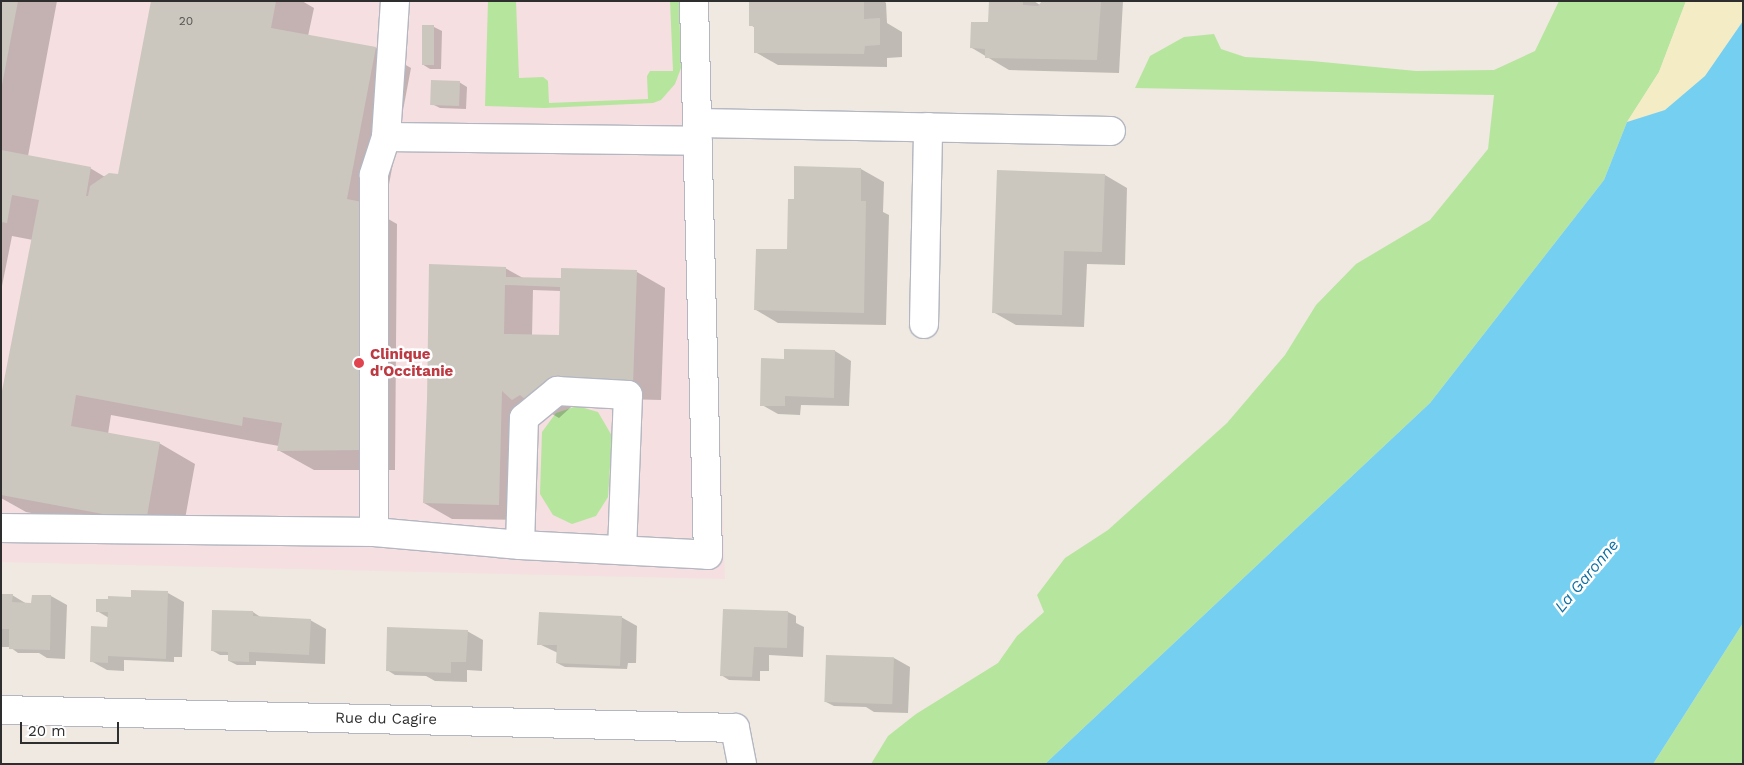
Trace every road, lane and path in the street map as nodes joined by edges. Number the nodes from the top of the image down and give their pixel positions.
1 (395, 1) edge
2 (694, 1) edge
3 (928, 127) junction
4 (1111, 131) dead end
5 (698, 132) junction
6 (386, 137) junction
7 (924, 324) dead end
8 (1, 528) edge
9 (374, 532) junction
10 (520, 546) junction
11 (622, 550) junction
12 (1, 710) edge
13 (742, 764) edge

1 - 6 street
2 - 5 street
3 - 4 street
3 - 5 street
3 - 7 street
5 - 6 street
5 - 11 street
6 - 9 street
8 - 9 street
9 - 10 street
10 - 11 street
10 - 11 street
12 - 13 street, Rue du Cagire

